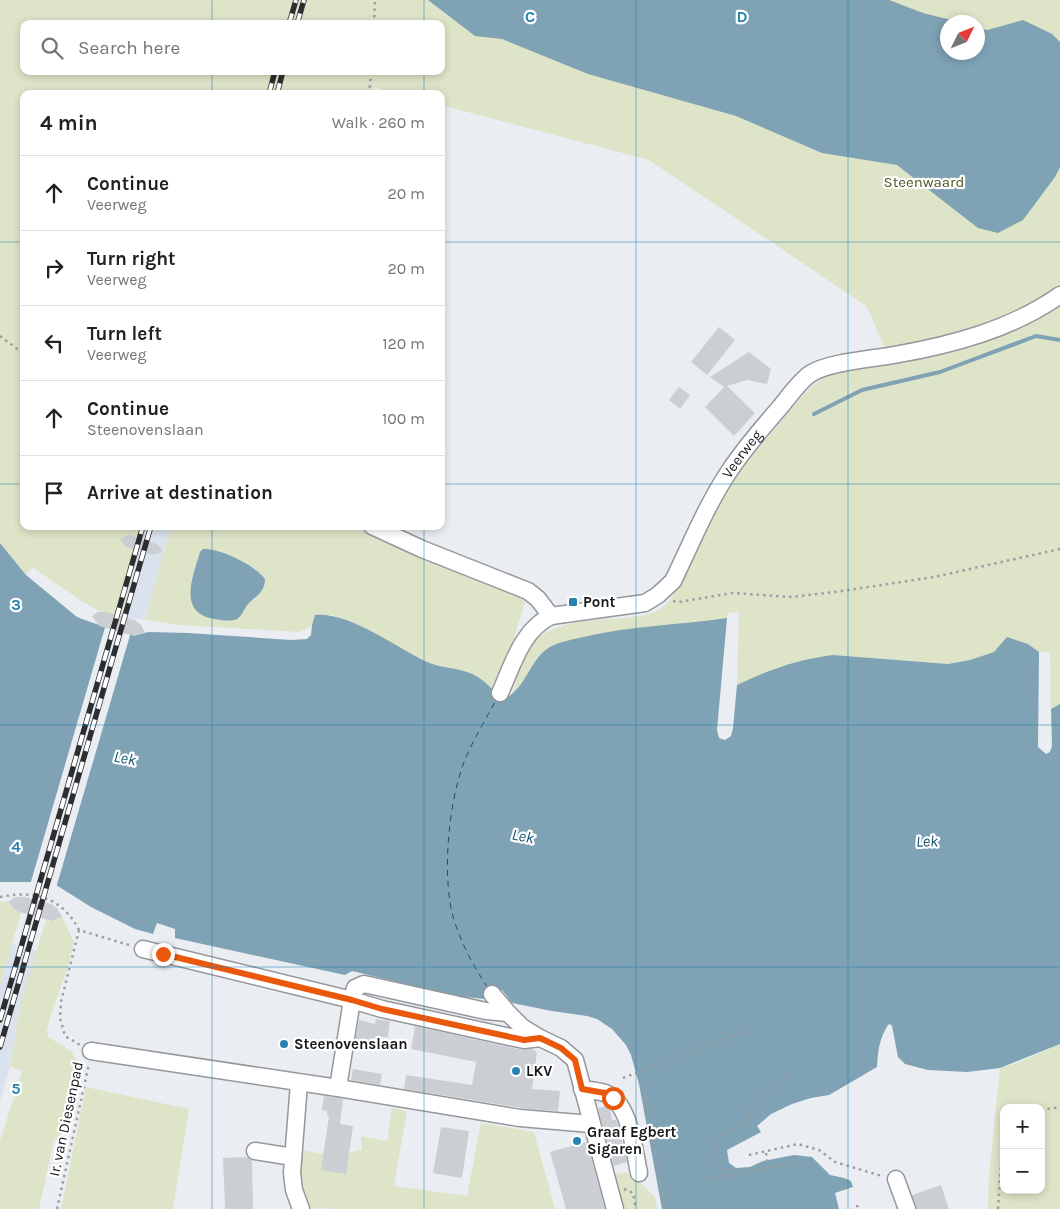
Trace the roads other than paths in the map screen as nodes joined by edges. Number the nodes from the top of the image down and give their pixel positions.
1 (1060, 294) edge
2 (381, 530) edge
3 (552, 616) junction
4 (500, 693) dead end
5 (143, 949) road end
6 (492, 994) dead end
7 (352, 1000) junction
8 (508, 1013) junction
9 (540, 1038) junction
10 (91, 1052) road end
11 (298, 1082) junction
12 (338, 1088) junction
13 (582, 1089) junction
14 (592, 1124) junction
15 (255, 1151) dead end
16 (293, 1156) junction
17 (896, 1179) road end
18 (636, 1180) road end
19 (301, 1209) edge
20 (615, 1209) edge
21 (906, 1209) edge

1 - 3 street, Veerweg
2 - 3 street
3 - 4 street, Veerweg
5 - 7 street
6 - 8 street
7 - 8 street
7 - 9 street
7 - 12 street
8 - 9 street
9 - 13 street
10 - 11 street
11 - 12 street
11 - 16 street
12 - 14 street
13 - 14 street
13 - 18 street
14 - 20 street
15 - 16 street
16 - 19 street
17 - 21 street

